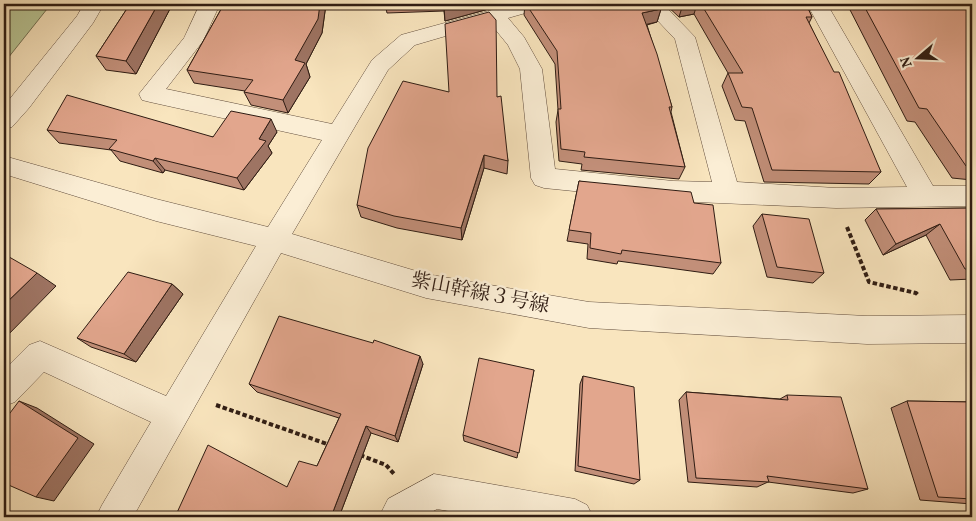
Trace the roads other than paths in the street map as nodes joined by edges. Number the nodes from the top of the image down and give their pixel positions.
1 (94, 4) edge
2 (210, 4) edge
3 (536, 4) edge
4 (652, 4) edge
5 (817, 4) edge
6 (495, 16) junction
7 (4, 121) edge
8 (337, 134) junction
9 (4, 165) edge
10 (727, 192) junction
11 (972, 196) edge
12 (926, 197) junction
13 (274, 240) junction
14 (972, 329) edge
15 (4, 391) edge
16 (178, 404) junction
17 (407, 509) edge
18 (114, 517) edge
19 (575, 517) edge

1 - 7 street
2 - 8 street
3 - 6 street
4 - 10 street
5 - 12 street
6 - 8 street
6 - 10 street
8 - 13 street
9 - 13 street, 紫山幹線３号線
10 - 12 street
11 - 12 street
13 - 14 street, 紫山幹線３号線
13 - 16 street
15 - 16 street
16 - 18 street
17 - 19 street

